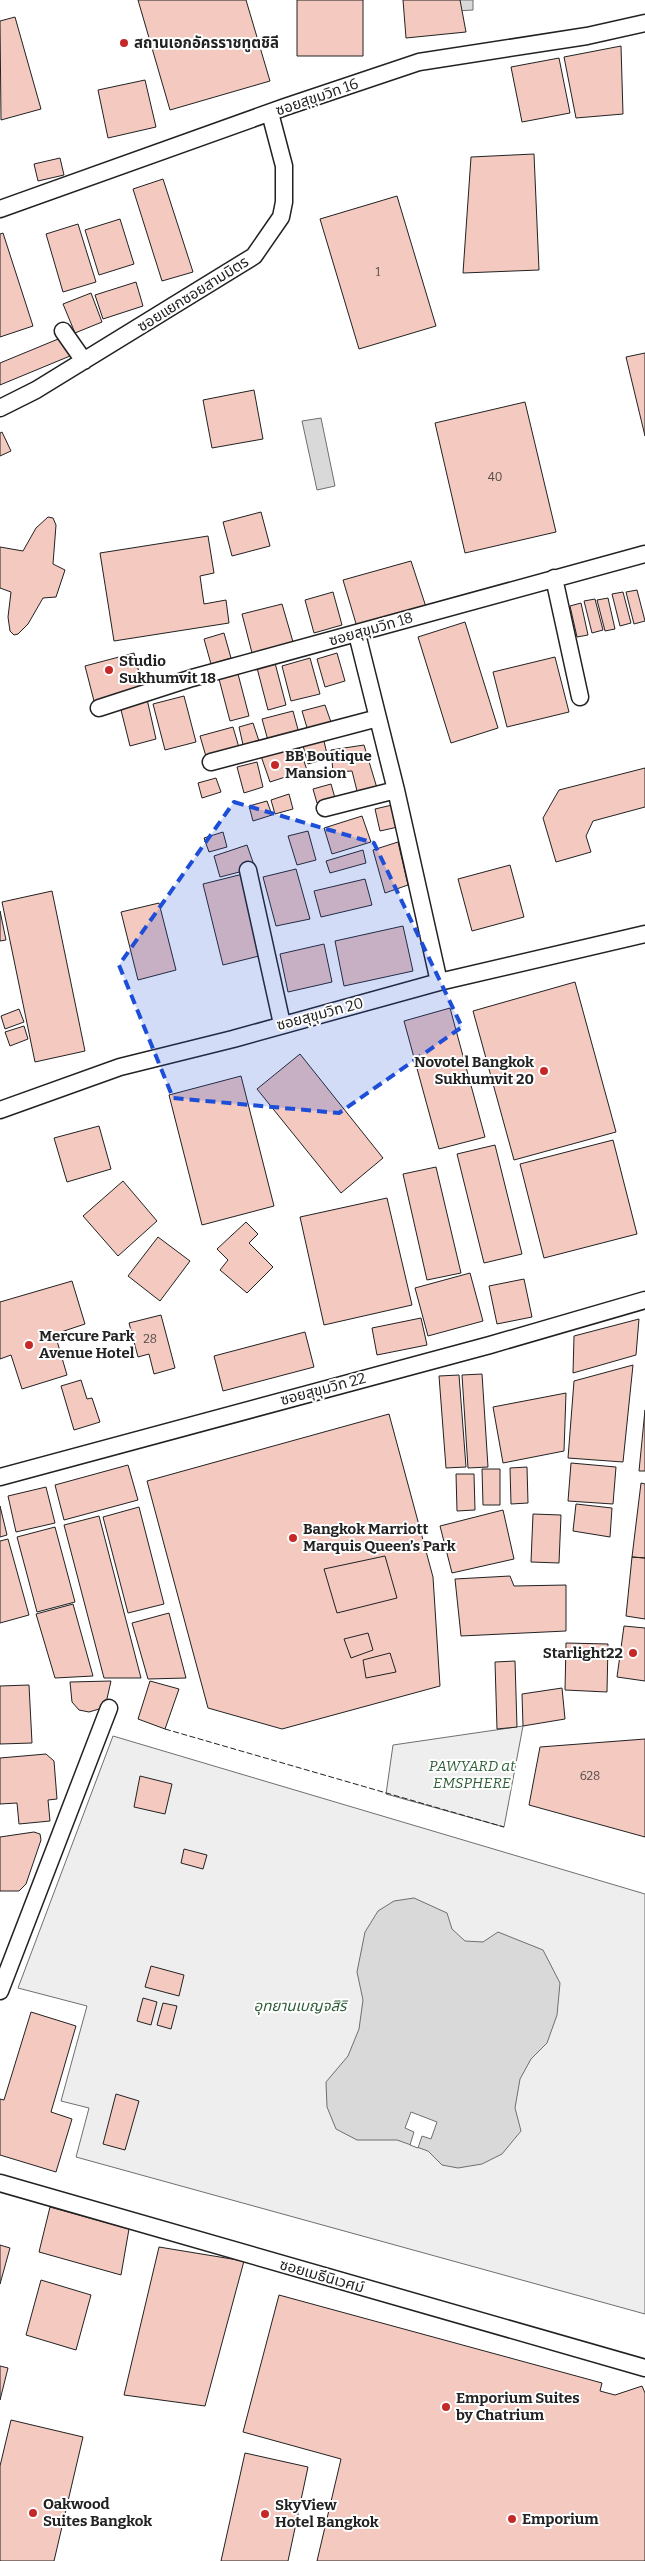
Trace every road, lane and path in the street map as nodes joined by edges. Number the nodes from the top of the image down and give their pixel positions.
1 (645, 24) edge
2 (270, 113) junction
3 (0, 209) edge
4 (63, 332) dead end
5 (84, 361) junction
6 (0, 408) edge
7 (645, 554) edge
8 (554, 578) junction
9 (357, 634) junction
10 (580, 697) dead end
11 (99, 708) dead end
12 (378, 718) junction
13 (211, 762) dead end
14 (396, 790) junction
15 (325, 808) dead end
16 (248, 870) dead end
17 (645, 934) edge
18 (439, 982) junction
19 (282, 1024) junction
20 (0, 1110) edge
21 (645, 1300) edge
22 (0, 1477) edge
23 (109, 1708) dead end
24 (0, 1991) edge
25 (0, 2183) edge
26 (645, 2368) edge

1 - 2 street, ซอยสุขุมวิท 16
2 - 3 street, ซอยสุขุมวิท 16
2 - 5 street, ซอยแยกซอยสามมิตร
4 - 5 street
5 - 6 street, ซอยแยกซอยสามมิตร
7 - 8 street, ซอยสุขุมวิท 18
8 - 9 street, ซอยสุขุมวิท 18
8 - 10 street
9 - 11 street, ซอยสุขุมวิท 18
9 - 12 street
12 - 13 street
12 - 14 street
14 - 15 street
14 - 18 street
16 - 19 street
17 - 18 street, ซอยสุขุมวิท 20
18 - 19 street, ซอยสุขุมวิท 20
19 - 20 street, ซอยสุขุมวิท 20
21 - 22 street, ซอยสุขุมวิท 22
23 - 24 street
25 - 26 street, ซอยเมธีนิเวศม์

